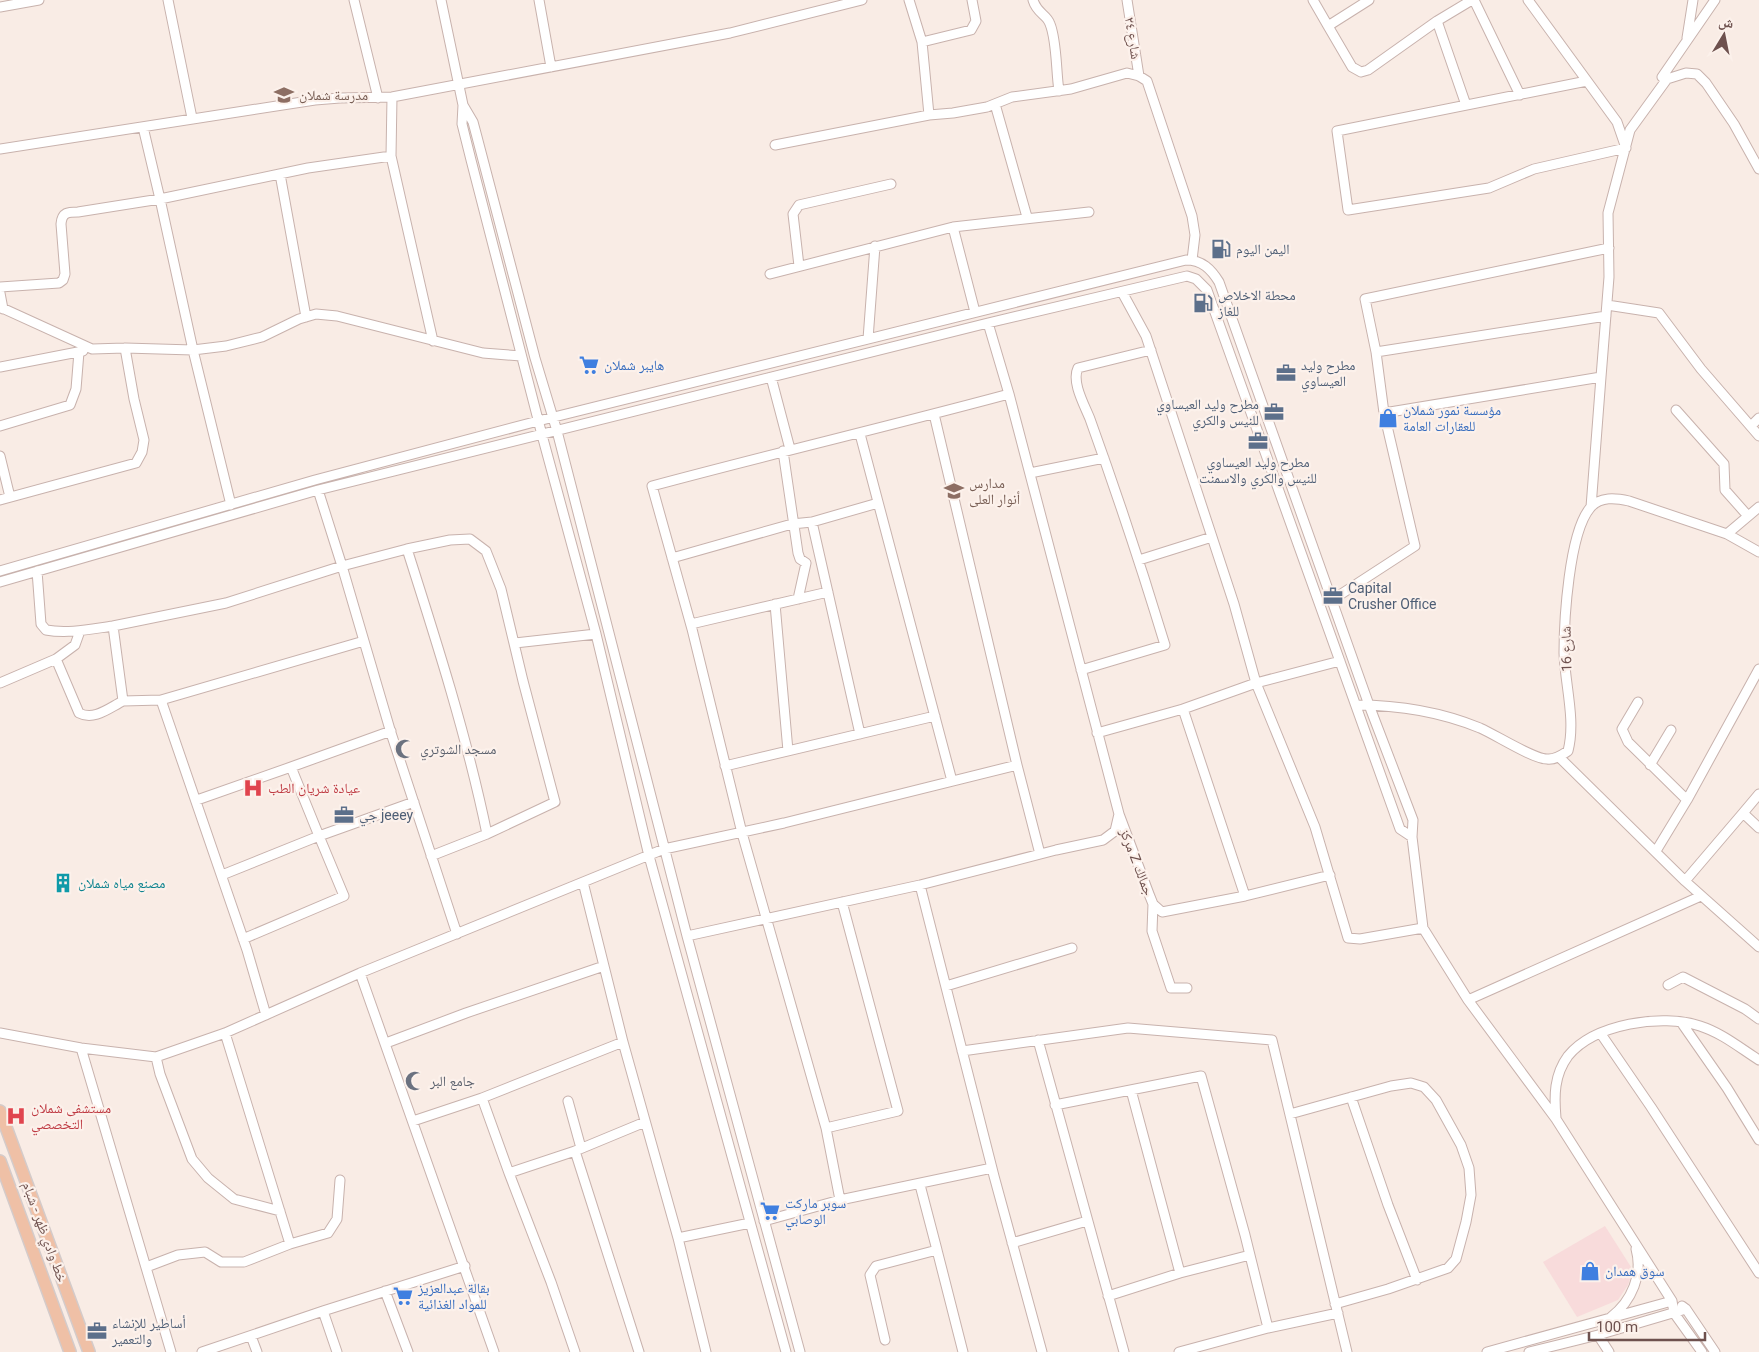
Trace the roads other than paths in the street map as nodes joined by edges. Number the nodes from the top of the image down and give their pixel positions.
1 (39, 0) edge
2 (168, 0) edge
3 (354, 0) edge
4 (441, 0) edge
5 (539, 0) edge
6 (862, 0) edge
7 (909, 0) edge
8 (972, 0) edge
9 (1033, 0) edge
10 (1127, 0) edge
11 (1313, 0) edge
12 (1369, 0) edge
13 (1473, 0) edge
14 (1528, 0) edge
15 (1693, 0) edge
16 (1715, 0) edge
17 (845, 2) edge
18 (0, 7) edge
19 (1437, 21) junction
20 (1328, 26) junction
21 (1687, 41) junction
22 (922, 42) junction
23 (551, 67) junction
24 (1139, 76) junction
25 (1667, 79) junction
26 (1587, 81) junction
27 (459, 84) junction
28 (1058, 91) junction
29 (1520, 94) junction
30 (392, 97) junction
31 (378, 98) junction
32 (995, 104) junction
33 (463, 105) junction
34 (1466, 105) junction
35 (929, 114) junction
36 (192, 118) junction
37 (143, 127) junction
38 (776, 145) dead end
39 (1626, 148) junction
40 (0, 149) edge
41 (391, 156) junction
42 (1758, 166) edge
43 (280, 174) junction
44 (891, 184) dead end
45 (160, 199) junction
46 (1089, 212) dead end
47 (1027, 217) junction
48 (953, 227) junction
49 (875, 246) junction
50 (1609, 248) junction
51 (1192, 260) junction
52 (799, 266) junction
53 (770, 274) dead end
54 (0, 287) edge
55 (1122, 292) junction
56 (0, 293) edge
57 (1607, 305) junction
58 (1, 308) edge
59 (975, 312) junction
60 (1606, 316) junction
61 (306, 317) junction
62 (988, 323) junction
63 (868, 339) junction
64 (433, 341) junction
65 (125, 348) junction
66 (92, 349) junction
67 (192, 350) junction
68 (1151, 350) junction
69 (79, 352) junction
70 (1376, 352) junction
71 (521, 356) junction
72 (0, 367) edge
73 (771, 377) junction
74 (1601, 377) junction
75 (1010, 394) junction
76 (1676, 410) dead end
77 (1384, 413) junction
78 (934, 414) junction
79 (553, 418) junction
80 (1759, 418) edge
81 (538, 420) junction
82 (0, 426) edge
83 (1750, 426) junction
84 (557, 431) junction
85 (860, 434) junction
86 (542, 435) junction
87 (1759, 436) edge
88 (786, 450) junction
89 (0, 456) edge
90 (1104, 458) junction
91 (1030, 473) junction
92 (318, 490) junction
93 (10, 497) junction
94 (0, 500) edge
95 (878, 503) junction
96 (231, 505) junction
97 (1590, 507) junction
98 (1759, 507) edge
99 (1748, 516) junction
100 (812, 522) junction
101 (792, 524) junction
102 (1727, 534) junction
103 (1212, 536) junction
104 (407, 550) junction
105 (1759, 552) edge
106 (672, 558) junction
107 (1139, 560) junction
108 (342, 566) junction
109 (0, 571) edge
110 (37, 571) junction
111 (0, 582) edge
112 (828, 592) junction
113 (798, 599) junction
114 (1332, 600) junction
115 (775, 604) junction
116 (691, 624) junction
117 (113, 626) junction
118 (80, 631) junction
119 (596, 634) junction
120 (364, 640) junction
121 (514, 643) junction
122 (56, 659) junction
123 (1340, 661) junction
124 (1759, 669) edge
125 (1081, 670) junction
126 (0, 683) edge
127 (1256, 683) junction
128 (162, 700) junction
129 (123, 701) junction
130 (1638, 702) dead end
131 (1356, 705) junction
132 (1369, 705) junction
133 (1183, 709) junction
134 (935, 716) junction
135 (1671, 730) dead end
136 (391, 731) junction
137 (1097, 733) junction
138 (860, 734) junction
139 (788, 751) junction
140 (1559, 757) junction
141 (1017, 765) junction
142 (1650, 765) junction
143 (291, 766) junction
144 (726, 766) junction
145 (952, 781) junction
146 (1759, 794) edge
147 (197, 800) junction
148 (1686, 800) junction
149 (414, 802) junction
150 (1742, 813) junction
151 (1119, 814) junction
152 (1759, 828) edge
153 (742, 833) junction
154 (487, 834) junction
155 (319, 836) junction
156 (1412, 837) junction
157 (664, 850) junction
158 (1656, 851) junction
159 (1040, 854) junction
160 (431, 856) junction
161 (649, 856) junction
162 (222, 875) junction
163 (1330, 875) junction
164 (1685, 881) junction
165 (583, 882) junction
166 (920, 884) junction
167 (1245, 896) junction
168 (1701, 896) junction
169 (842, 902) junction
170 (1153, 904) junction
171 (766, 919) junction
172 (1422, 928) junction
173 (457, 934) junction
174 (687, 936) junction
175 (243, 939) junction
176 (1758, 945) edge
177 (1072, 948) dead end
178 (604, 966) junction
179 (360, 974) junction
180 (1668, 985) dead end
181 (946, 986) junction
182 (1188, 988) dead end
183 (1468, 1000) junction
184 (266, 1015) junction
185 (1759, 1019) edge
186 (1681, 1022) junction
187 (0, 1033) edge
188 (226, 1033) junction
189 (1600, 1034) junction
190 (1038, 1040) junction
191 (623, 1042) junction
192 (386, 1043) junction
193 (81, 1048) junction
194 (962, 1051) junction
195 (156, 1057) junction
196 (1759, 1060) edge
197 (1131, 1090) junction
198 (1351, 1097) junction
199 (482, 1098) junction
200 (568, 1102) dead end
201 (1055, 1105) junction
202 (0, 1111) edge
203 (1290, 1114) junction
204 (1556, 1119) junction
205 (413, 1121) junction
206 (645, 1122) junction
207 (826, 1128) junction
208 (1759, 1140) edge
209 (578, 1149) junction
210 (0, 1161) edge
211 (992, 1168) junction
212 (509, 1173) junction
213 (3, 1180) edge
214 (340, 1180) dead end
215 (920, 1185) junction
216 (840, 1200) junction
217 (280, 1211) junction
218 (764, 1221) junction
219 (1087, 1221) junction
220 (750, 1223) junction
221 (678, 1238) junction
222 (290, 1244) junction
223 (1012, 1244) junction
224 (1635, 1244) junction
225 (937, 1250) junction
226 (1250, 1254) junction
227 (149, 1266) dead end
228 (465, 1266) junction
229 (1180, 1273) junction
230 (1759, 1273) edge
231 (1417, 1280) junction
232 (386, 1291) junction
233 (1108, 1296) junction
234 (1672, 1301) junction
235 (1336, 1309) junction
236 (1686, 1309) junction
237 (323, 1311) junction
238 (1674, 1313) junction
239 (1608, 1319) junction
240 (1268, 1328) junction
241 (1598, 1335) junction
242 (251, 1336) junction
243 (885, 1340) dead end
244 (70, 1352) edge
245 (89, 1352) edge
246 (172, 1352) edge
247 (202, 1352) edge
248 (258, 1352) edge
249 (337, 1352) edge
250 (408, 1352) edge
251 (494, 1352) edge
252 (575, 1352) edge
253 (639, 1352) edge
254 (706, 1352) edge
255 (786, 1352) edge
256 (800, 1352) edge
257 (963, 1352) edge
258 (1042, 1352) edge
259 (1124, 1352) edge
260 (1179, 1352) edge
261 (1347, 1352) edge
262 (1487, 1352) edge
263 (1529, 1352) edge
264 (1609, 1352) edge
265 (1702, 1352) edge
266 (1715, 1352) edge

1 - 18 street
2 - 36 street
3 - 31 street
4 - 27 street
5 - 23 street
6 - 17 street
7 - 22 street
8 - 22 street
9 - 28 street
10 - 24 street, شارع ٢٤
11 - 20 street
12 - 20 street
13 - 19 street
13 - 29 street
14 - 26 street
15 - 21 street
16 - 21 street
17 - 23 street
19 - 20 street
19 - 34 street
21 - 25 street, شارع 16
22 - 35 street
23 - 27 street
24 - 28 street
24 - 51 street
25 - 39 street, شارع 16
25 - 42 street
26 - 29 street
26 - 39 street
27 - 30 street
27 - 33 street
28 - 32 street
29 - 34 street
30 - 31 street
30 - 41 street
31 - 36 street
32 - 35 street
32 - 47 street
33 - 71 street
33 - 79 street
34 - 39 street
35 - 38 street
36 - 37 street
37 - 40 street
37 - 45 street
39 - 50 street, شارع 16
41 - 43 street
41 - 64 street
43 - 45 street
43 - 61 street
44 - 52 street
45 - 54 street
45 - 67 street
46 - 47 street
47 - 48 street
48 - 49 street
48 - 59 street
49 - 52 street
49 - 63 street
50 - 57 street, شارع 16
50 - 70 street
51 - 59 street
51 - 114 street
52 - 53 street
55 - 62 street
55 - 68 street
55 - 123 street
56 - 58 street
57 - 60 street, شارع 16
57 - 83 street
58 - 66 street
59 - 63 street
60 - 70 street
60 - 74 street, شارع 16
61 - 64 street
61 - 67 street
62 - 73 street
62 - 75 street, مركز Z جمالك
63 - 79 street
64 - 71 street
65 - 66 street
65 - 67 street
65 - 93 street
66 - 69 street
67 - 96 street
68 - 90 street
68 - 103 street
69 - 72 street
69 - 82 street
70 - 77 street
71 - 81 street
73 - 84 street
73 - 88 street
74 - 77 street
74 - 97 street, شارع 16
75 - 78 street
75 - 91 street, مركز Z جمالك
76 - 99 street
77 - 114 street
78 - 85 street
78 - 141 street
79 - 81 street
79 - 84 street
80 - 83 street
81 - 86 street
81 - 96 street
83 - 87 street
84 - 86 street
84 - 157 street
85 - 88 street
85 - 95 street
86 - 92 street
86 - 119 street
88 - 101 street
88 - 106 street
89 - 93 street
90 - 91 street
90 - 107 street
91 - 125 street, مركز Z جمالك
92 - 108 street
92 - 110 street
93 - 94 street
95 - 100 street
95 - 134 street
96 - 109 street
97 - 102 street
97 - 140 street, شارع 16
98 - 99 street
99 - 102 street
100 - 101 street
100 - 112 street
101 - 106 street
101 - 113 street
102 - 105 street
103 - 107 street
103 - 127 street
104 - 108 street
104 - 121 street
104 - 154 street
106 - 116 street
107 - 125 street
108 - 117 street
108 - 120 street
110 - 111 street
110 - 118 street
112 - 113 street
112 - 138 street
113 - 115 street
114 - 132 street
115 - 116 street
115 - 139 street
116 - 144 street
117 - 118 street
117 - 129 street
118 - 122 street
119 - 121 street
119 - 161 street
120 - 128 street
120 - 136 street
121 - 154 street
122 - 126 street
122 - 129 street
123 - 127 street
123 - 131 street
124 - 148 street
125 - 137 street, مركز Z جمالك
127 - 133 street
127 - 163 street
128 - 129 street
128 - 147 street
130 - 142 street
131 - 132 street
131 - 156 street
132 - 140 street
132 - 156 street
133 - 137 street
133 - 167 street
134 - 138 street
134 - 145 street
135 - 142 street
136 - 143 street
136 - 149 street
137 - 151 street, مركز Z جمالك
138 - 139 street
139 - 144 street
140 - 158 street
141 - 145 street
141 - 159 street
142 - 148 street
143 - 147 street
143 - 155 street
144 - 153 street
145 - 153 street
146 - 150 street
147 - 162 street
148 - 158 street
149 - 155 street
149 - 160 street
150 - 152 street
150 - 164 street
151 - 159 street
151 - 170 street, مركز Z جمالك
153 - 157 street
153 - 171 street
154 - 160 street
155 - 162 street
155 - 175 street
156 - 172 street
157 - 161 street
157 - 174 street
158 - 164 street
159 - 166 street
160 - 173 street
161 - 165 street
161 - 220 street
162 - 175 street
163 - 167 street
163 - 172 street
164 - 168 street
165 - 173 street
165 - 178 street
166 - 169 street
166 - 181 street
167 - 170 street, مركز Z جمالك
168 - 176 street
168 - 183 street
169 - 171 street
169 - 207 street
170 - 182 street
171 - 174 street
171 - 207 street
172 - 183 street
173 - 179 street
174 - 218 street
175 - 184 street
177 - 181 street
178 - 191 street
178 - 192 street
179 - 184 street
179 - 192 street
180 - 185 street
181 - 194 street
183 - 204 street
184 - 188 street
186 - 189 street
186 - 196 street
186 - 208 street
187 - 193 street
188 - 195 street
188 - 217 street
189 - 204 street
189 - 230 street
190 - 194 street
190 - 201 street
190 - 203 street
191 - 199 street
191 - 206 street
192 - 205 street
193 - 195 street
193 - 246 street
194 - 211 street
195 - 217 street
197 - 201 street
197 - 226 street
197 - 229 street
198 - 203 street
198 - 231 street
198 - 231 street
199 - 205 street
199 - 212 street
200 - 209 street
201 - 219 street
202 - 245 main road, خط وادي ظهر - شبام
203 - 235 street
204 - 224 street
205 - 228 street
206 - 209 street
206 - 221 street
207 - 216 street
209 - 212 street
209 - 253 street
210 - 213 main road, خط وادي ظهر - شبام
211 - 215 street
211 - 223 street
212 - 252 street
213 - 244 main road, خط وادي ظهر - شبام
214 - 222 street
215 - 216 street
215 - 225 street
216 - 218 street
217 - 222 street
218 - 256 street
219 - 223 street
219 - 233 street
220 - 221 street
220 - 255 street
221 - 254 street
222 - 227 street
223 - 258 street
224 - 234 street
224 - 239 street
225 - 243 street
225 - 257 street
226 - 229 street
226 - 240 street
228 - 232 street
228 - 251 street
229 - 233 street
231 - 235 street
232 - 237 street
232 - 250 street
233 - 259 street
234 - 236 street
234 - 238 street
234 - 239 street
235 - 240 street
235 - 261 street
236 - 238 street
236 - 266 street
237 - 242 street
237 - 249 street
238 - 241 street
238 - 265 street
239 - 262 street
240 - 260 street
241 - 263 street
241 - 264 street
242 - 247 street
242 - 248 street

